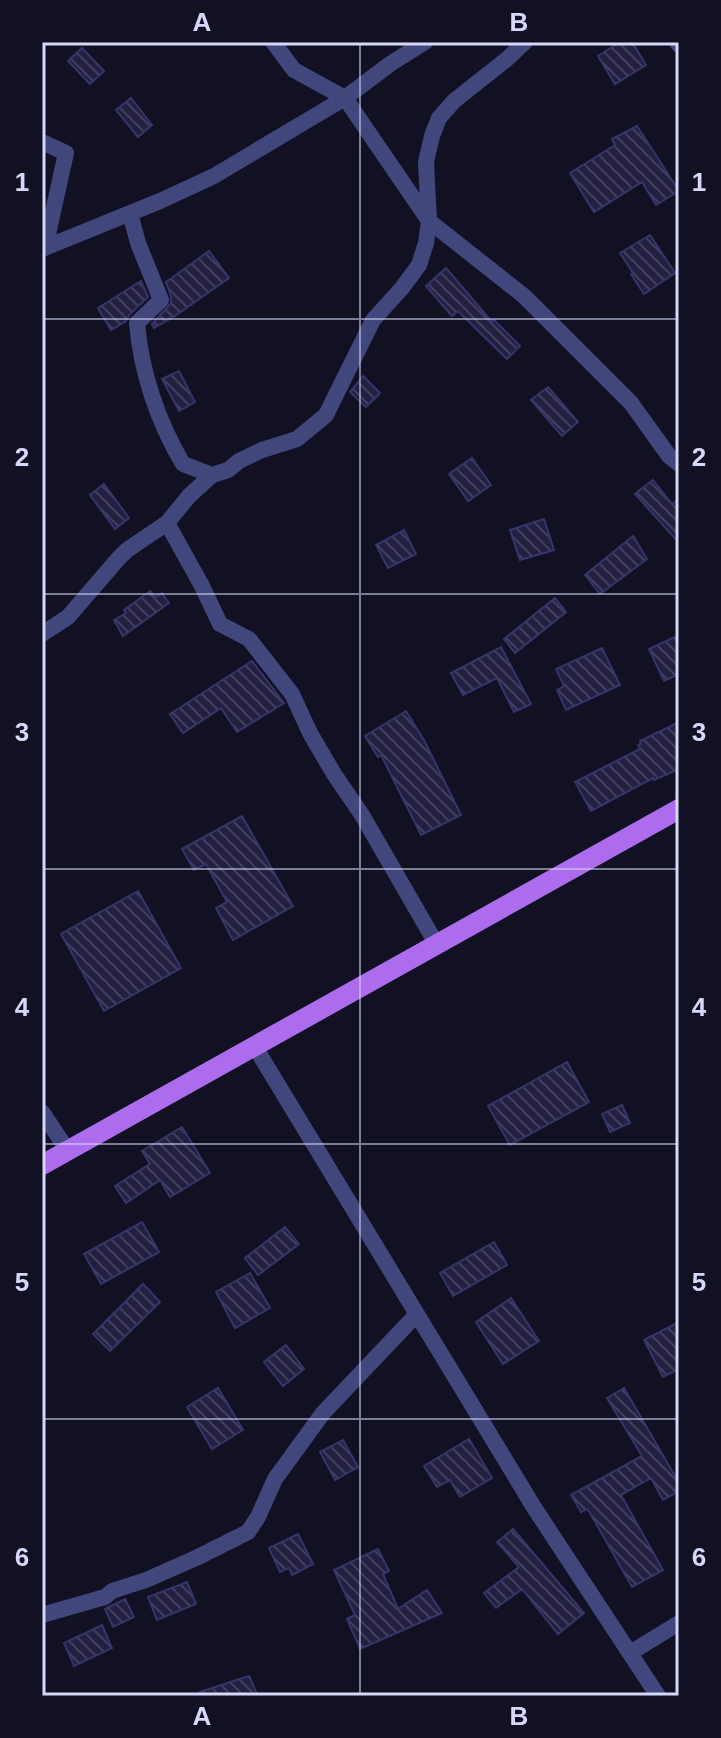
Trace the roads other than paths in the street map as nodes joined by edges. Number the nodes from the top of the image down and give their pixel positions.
1 (273, 42) edge
2 (425, 42) edge
3 (525, 42) edge
4 (345, 98) junction
5 (42, 142) edge
6 (130, 213) junction
7 (429, 221) junction
8 (44, 248) edge
9 (679, 464) edge
10 (212, 475) junction
11 (167, 523) junction
12 (42, 634) edge
13 (679, 809) edge
14 (437, 945) junction
15 (255, 1047) junction
16 (42, 1112) edge
17 (68, 1151) junction
18 (42, 1165) edge
19 (417, 1314) junction
20 (42, 1615) edge
21 (679, 1623) edge
22 (630, 1653) junction
23 (658, 1696) edge

1 - 4 street
2 - 4 street
3 - 7 street
4 - 6 street
4 - 7 street
5 - 8 street
6 - 8 street
6 - 10 street
7 - 9 street
7 - 10 street
10 - 11 street
11 - 12 street
11 - 14 street
13 - 14 main road
14 - 15 main road
15 - 17 main road
15 - 19 street
16 - 17 street
17 - 18 main road
19 - 20 street
19 - 22 street
21 - 22 street
22 - 23 street

